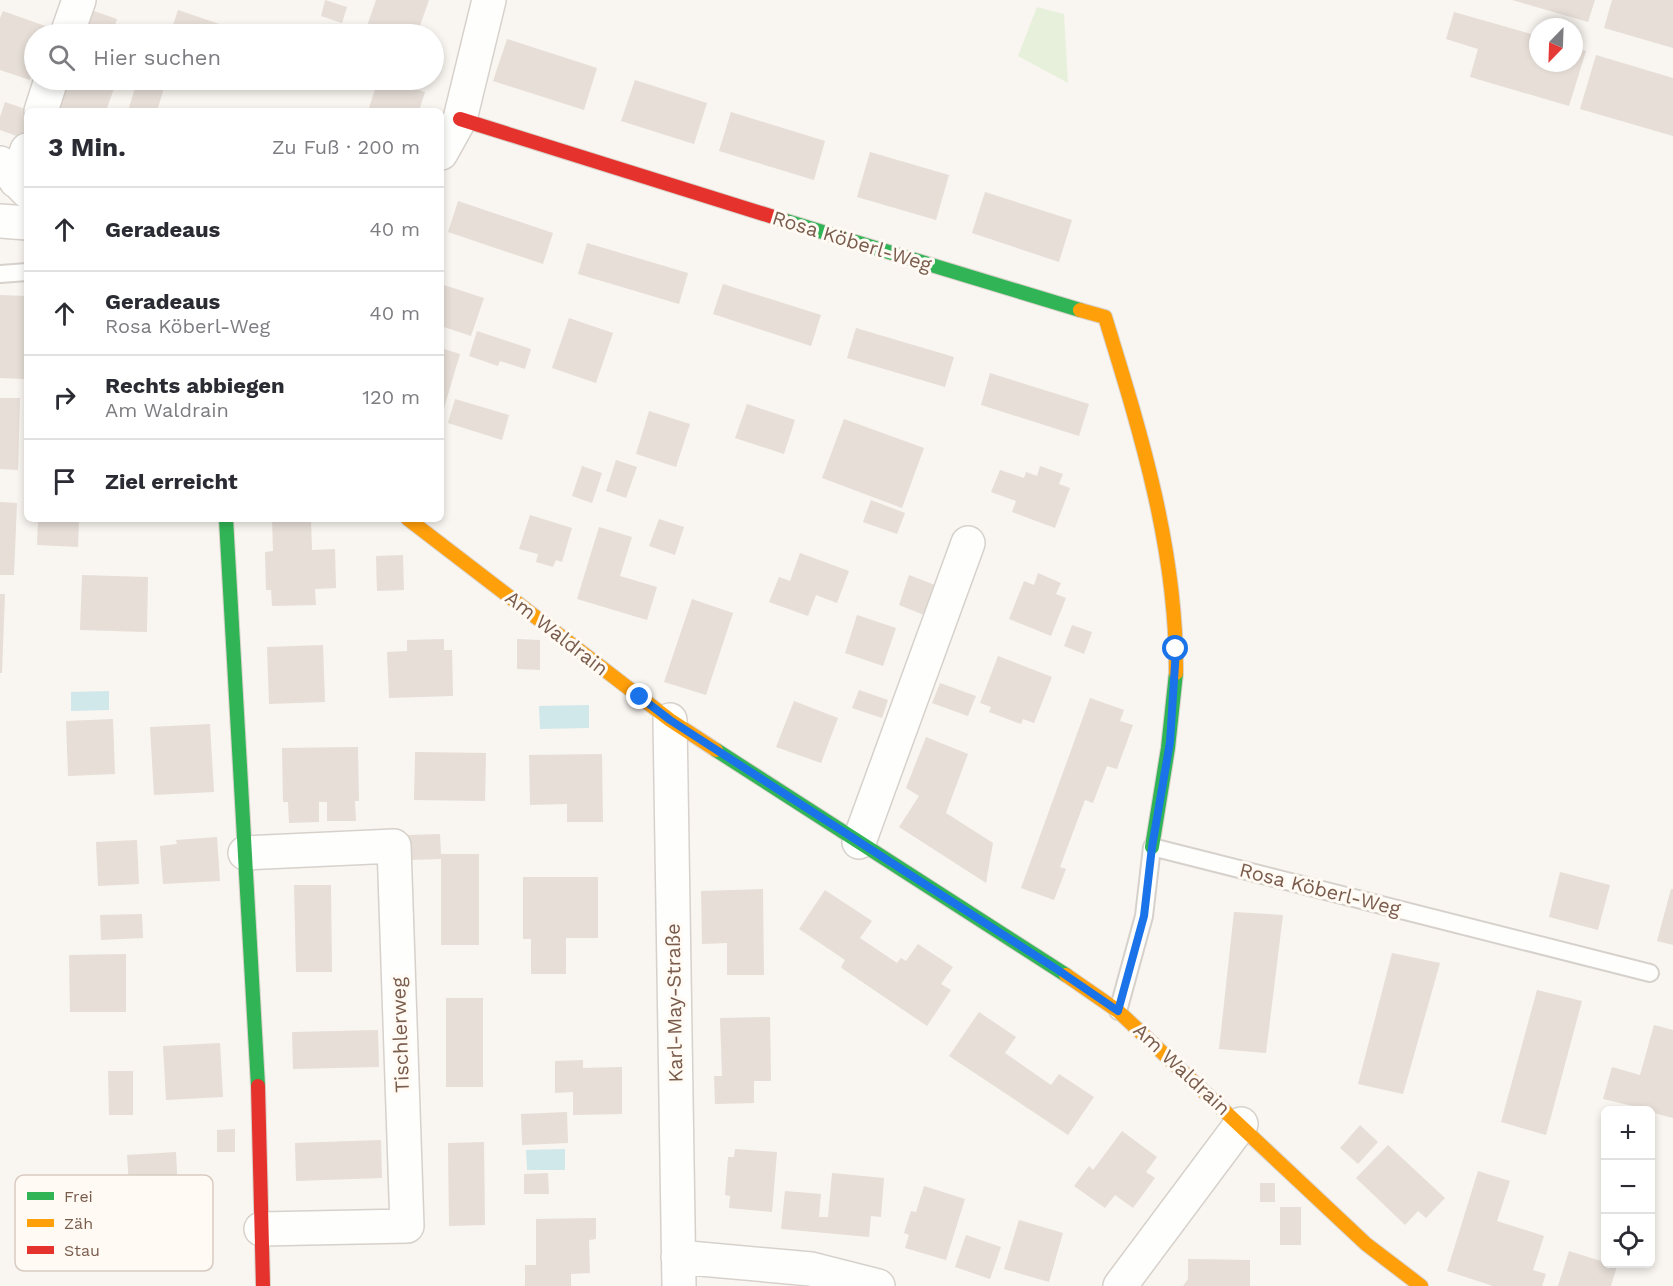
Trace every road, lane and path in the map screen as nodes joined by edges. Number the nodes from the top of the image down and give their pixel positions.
1 (79, 0) edge
2 (489, 0) edge
3 (71, 24) edge
4 (47, 90) edge
5 (41, 108) edge
6 (460, 119) junction
7 (444, 148) edge
8 (24, 156) edge
9 (14, 178) edge
10 (0, 221) edge
11 (24, 223) edge
12 (24, 272) edge
13 (0, 274) edge
14 (226, 522) edge
15 (412, 522) edge
16 (968, 543) dead end
17 (670, 720) junction
18 (859, 842) junction
19 (1152, 847) junction
20 (245, 853) junction
21 (1650, 973) dead end
22 (1118, 1011) junction
23 (1241, 1124) junction
24 (261, 1229) junction
25 (678, 1272) edge
26 (263, 1286) edge
27 (878, 1286) edge
28 (1120, 1286) edge
29 (1421, 1286) edge

1 - 3 street
2 - 6 street
4 - 5 street
6 - 7 street
6 - 19 street, Rosa Köberl-Weg
8 - 9 street
10 - 11 street
12 - 13 lane
14 - 20 street
15 - 17 street, Am Waldrain
16 - 18 street
17 - 18 street, Am Waldrain
17 - 25 street, Karl-May-Straße
18 - 22 street, Am Waldrain
19 - 21 lane, Rosa Köberl-Weg
19 - 22 lane
20 - 24 street
20 - 24 street, Tischlerweg
22 - 23 street, Am Waldrain
23 - 28 street
23 - 29 street, Am Waldrain
24 - 26 street
25 - 27 street

